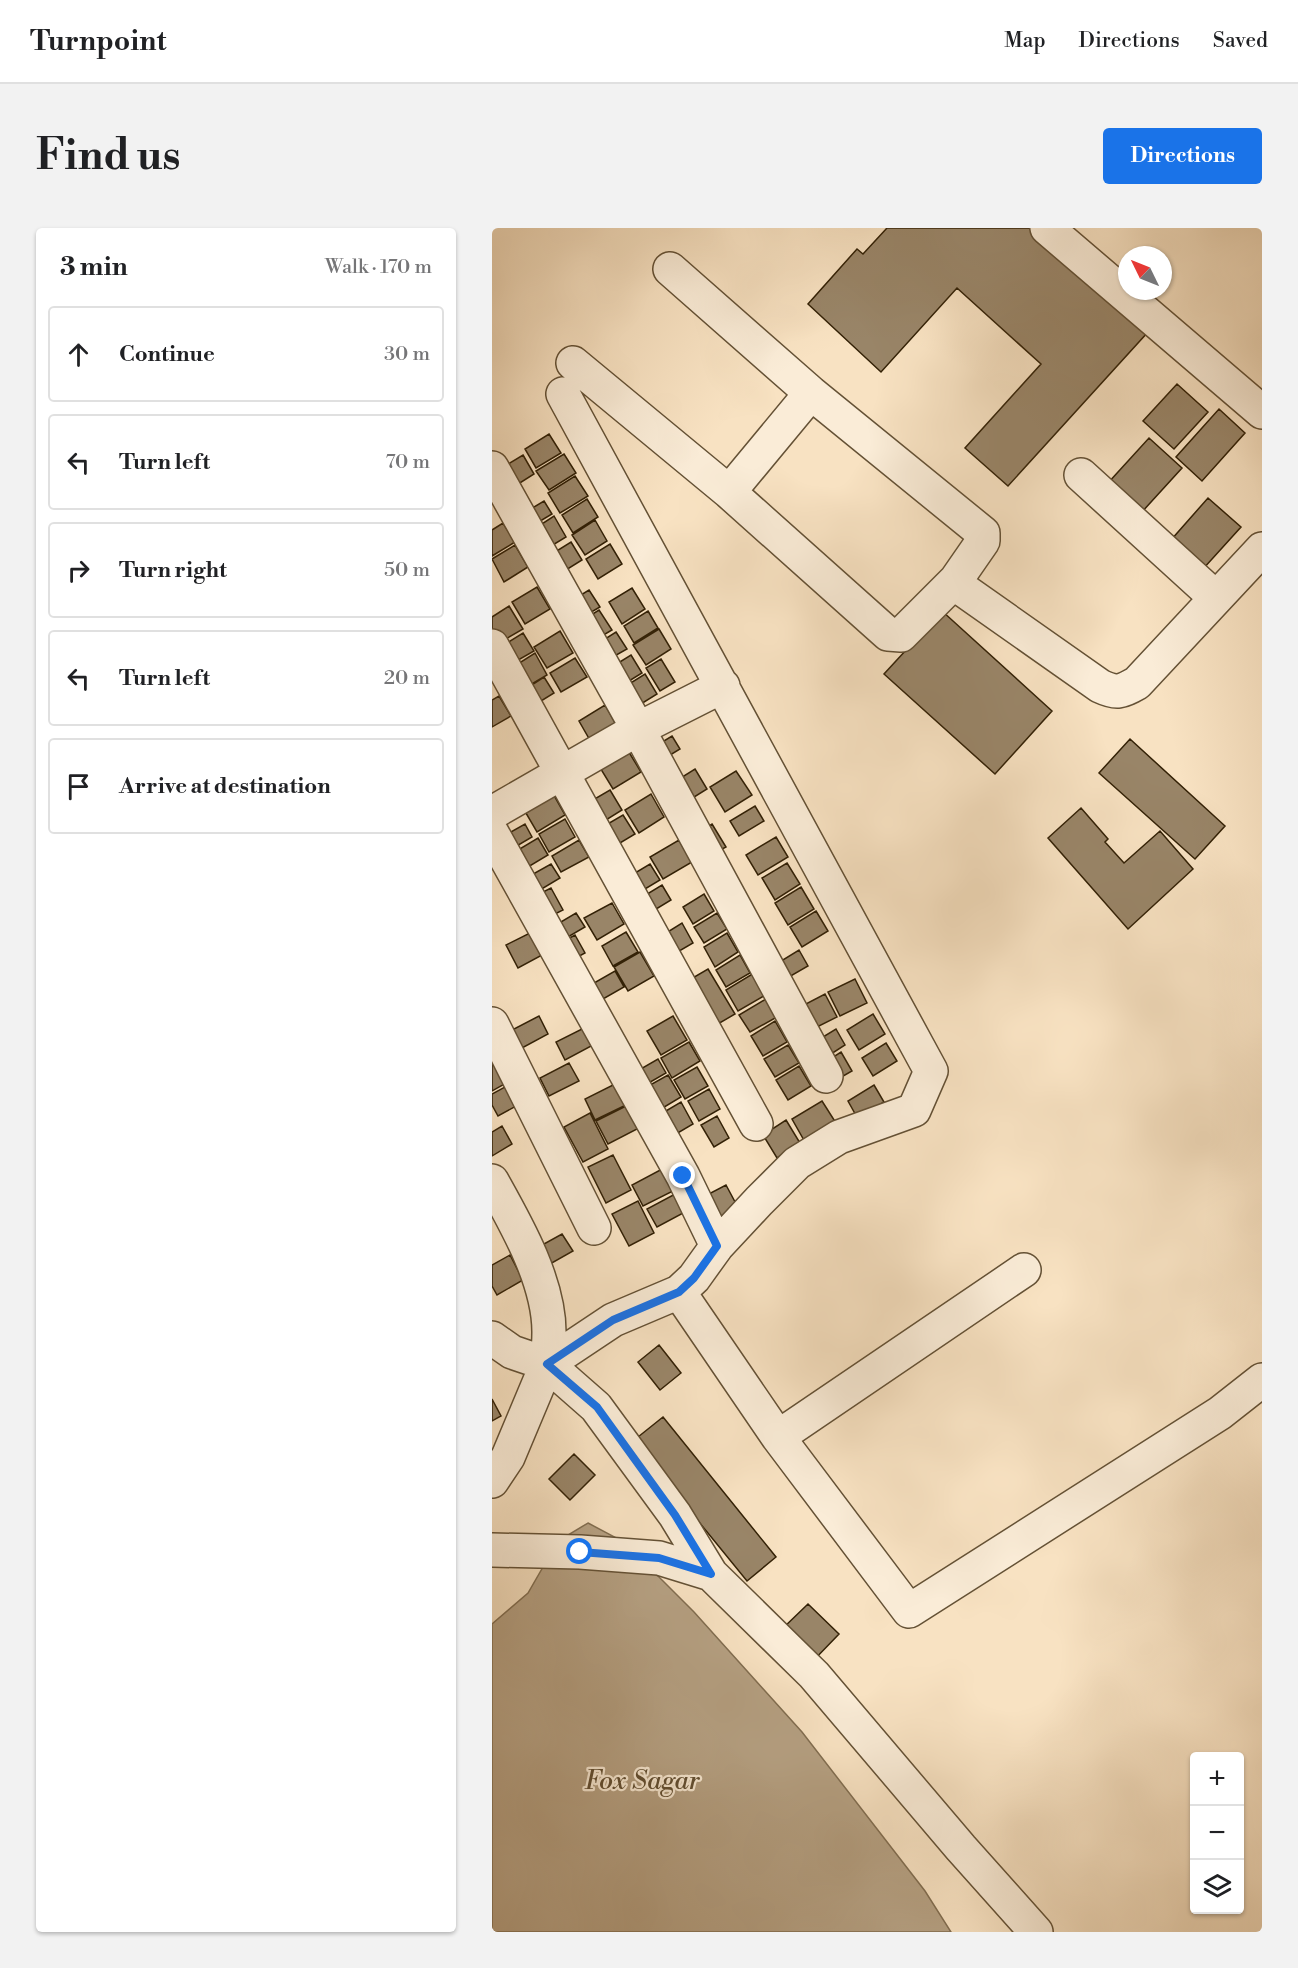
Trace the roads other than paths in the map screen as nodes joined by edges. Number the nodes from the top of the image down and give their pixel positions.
1 (1047, 228) edge
2 (670, 269) dead end
3 (573, 363) dead end
4 (811, 393) junction
5 (563, 394) dead end
6 (1262, 412) edge
7 (492, 468) edge
8 (1081, 475) dead end
9 (729, 492) junction
10 (1262, 549) edge
11 (956, 580) junction
12 (1216, 598) junction
13 (492, 646) edge
14 (723, 686) junction
15 (638, 729) junction
16 (562, 773) junction
17 (492, 813) edge
18 (492, 833) edge
19 (492, 1024) edge
20 (826, 1076) dead end
21 (756, 1124) dead end
22 (492, 1181) edge
23 (594, 1228) dead end
24 (717, 1246) junction
25 (1024, 1270) dead end
26 (679, 1292) junction
27 (492, 1338) edge
28 (547, 1364) junction
29 (1262, 1380) edge
30 (778, 1437) junction
31 (492, 1481) edge
32 (492, 1550) edge
33 (711, 1574) junction
34 (1036, 1932) edge

1 - 6 street
2 - 4 street
3 - 9 street
4 - 9 street
4 - 11 street
5 - 14 street
7 - 15 street
8 - 12 street
9 - 11 street
10 - 12 street
11 - 12 street
13 - 16 street
14 - 15 street
14 - 24 street
15 - 16 street
15 - 20 street
16 - 17 street
16 - 21 street
18 - 24 street
19 - 23 street
22 - 28 street
24 - 26 street
25 - 30 street
26 - 28 street
26 - 30 street
27 - 28 street
28 - 31 street
28 - 33 street
29 - 30 street
32 - 33 street
33 - 34 street

